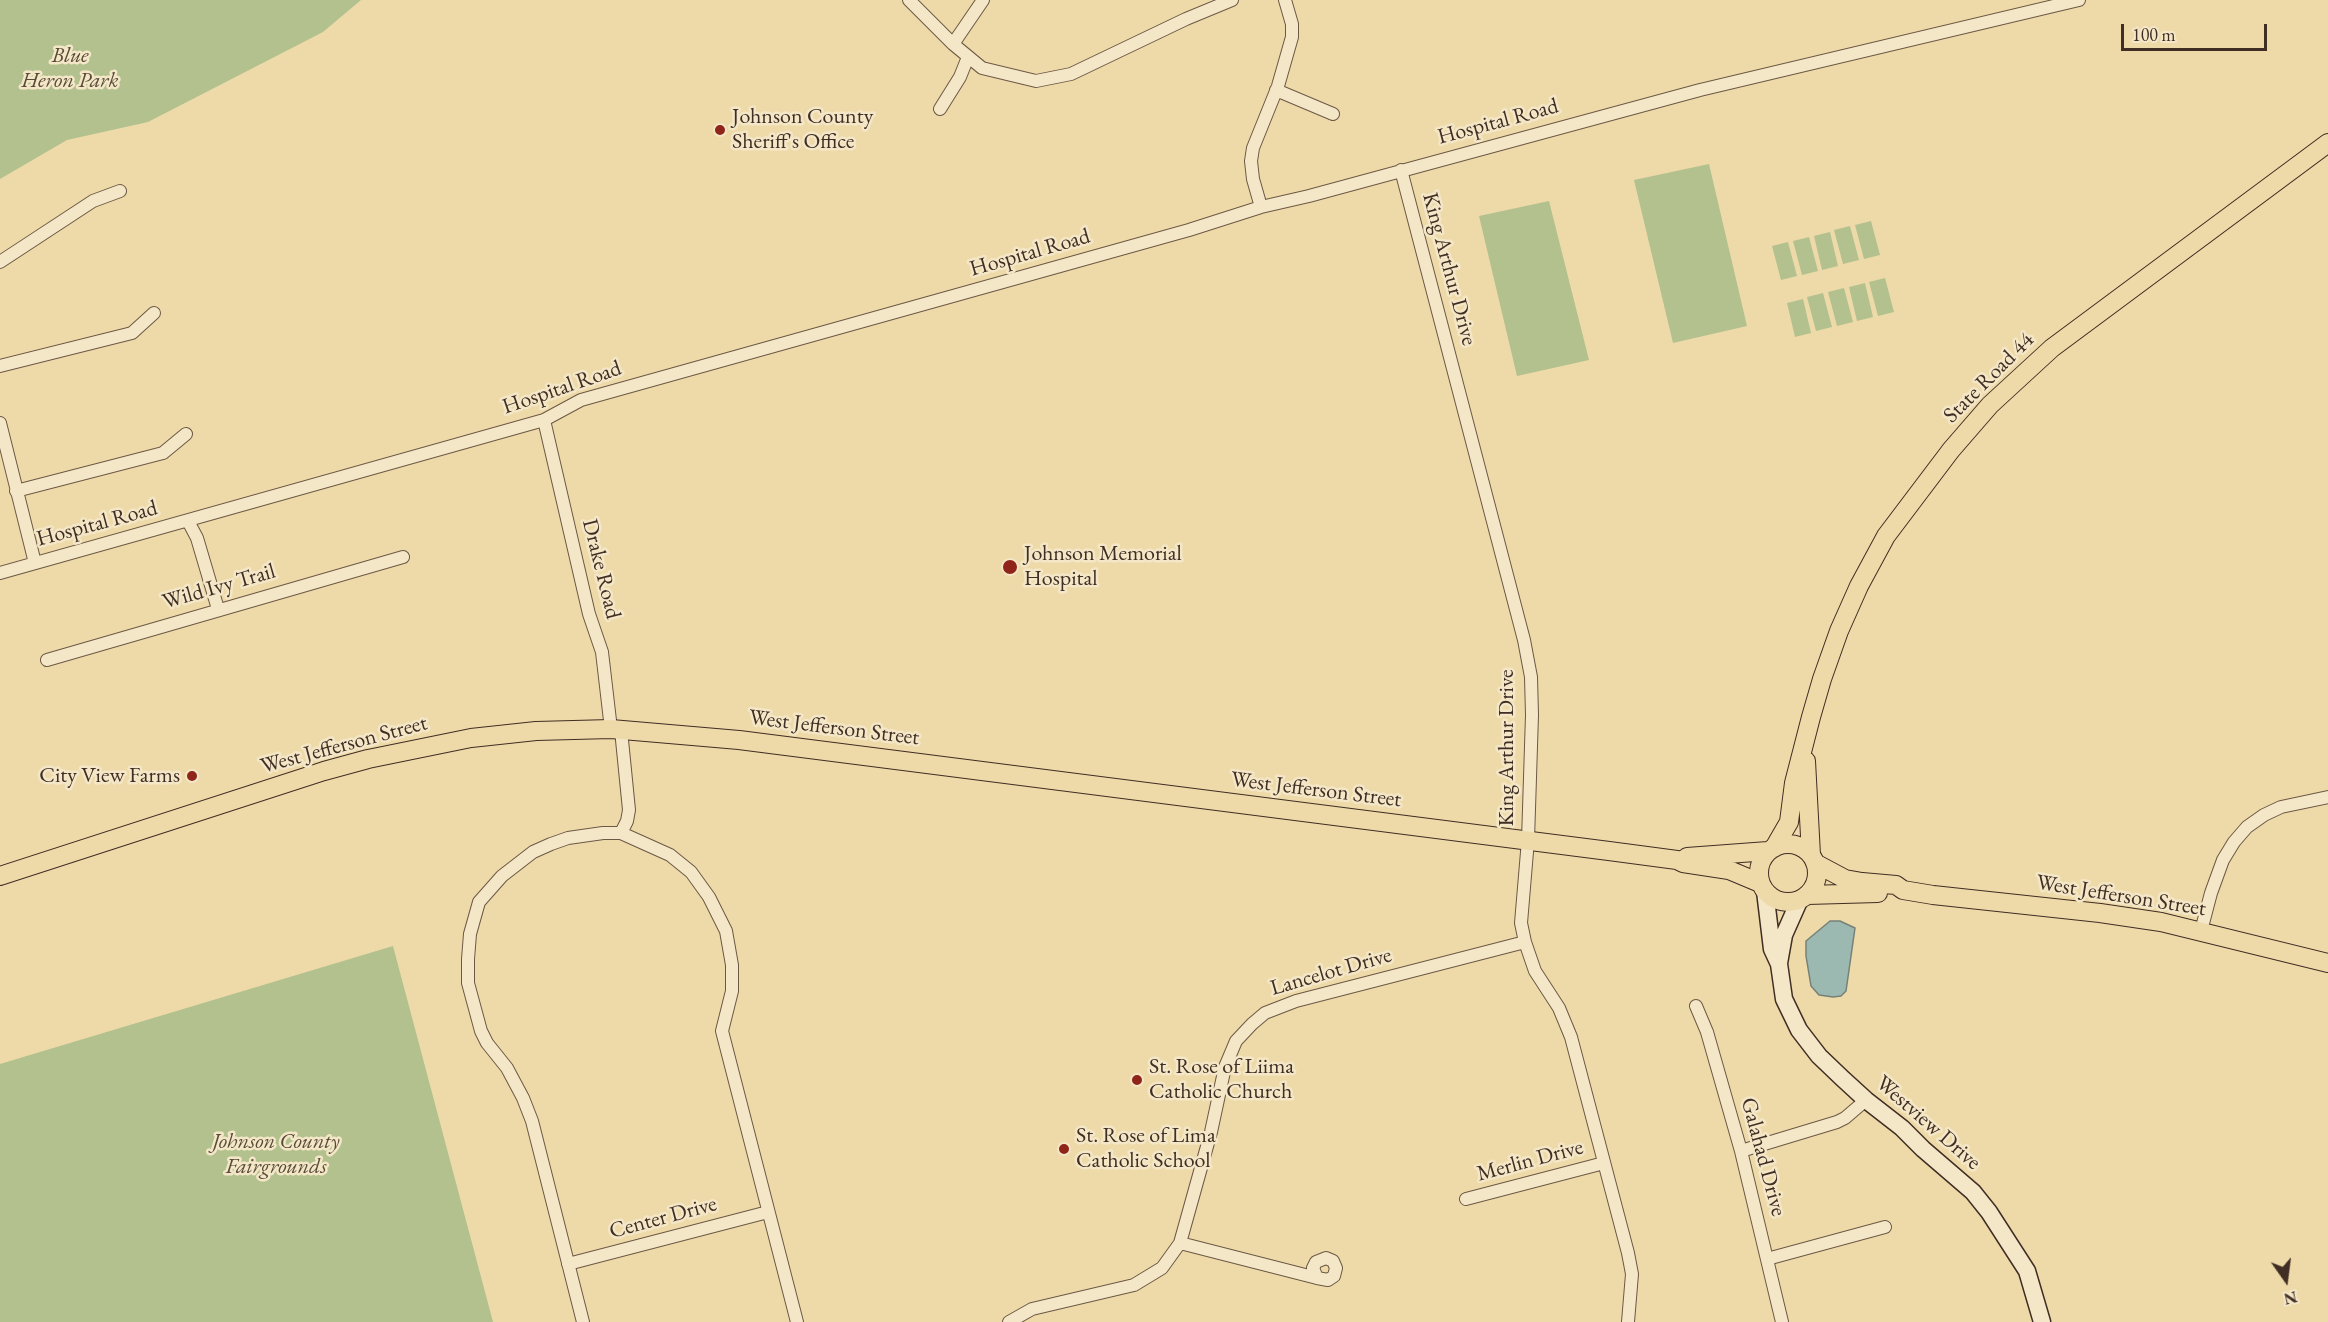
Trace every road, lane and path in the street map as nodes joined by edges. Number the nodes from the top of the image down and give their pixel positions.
1 (909, 0) edge
2 (983, 0) edge
3 (1232, 0) edge
4 (1285, 0) edge
5 (2079, 0) edge
6 (953, 44) junction
7 (968, 57) junction
8 (1276, 90) junction
9 (940, 109) dead end
10 (1333, 114) dead end
11 (2328, 143) edge
12 (1401, 170) junction
13 (120, 190) dead end
14 (1261, 207) junction
15 (0, 262) edge
16 (154, 313) dead end
17 (0, 366) edge
18 (544, 420) junction
19 (0, 423) edge
20 (186, 434) dead end
21 (16, 491) junction
22 (188, 521) junction
23 (403, 556) dead end
24 (35, 563) junction
25 (0, 573) edge
26 (218, 609) junction
27 (48, 660) dead end
28 (616, 730) junction
29 (1806, 744) junction
30 (2328, 798) edge
31 (621, 833) junction
32 (1528, 840) junction
33 (1771, 849) junction
34 (1813, 859) junction
35 (1677, 860) junction
36 (0, 876) edge
37 (1763, 887) junction
38 (1903, 890) junction
39 (1803, 897) junction
40 (2201, 931) junction
41 (1525, 942) junction
42 (2328, 963) edge
43 (1779, 964) junction
44 (1696, 1006) dead end
45 (1866, 1100) junction
46 (1741, 1152) junction
47 (1604, 1163) junction
48 (1466, 1199) dead end
49 (768, 1212) junction
50 (1885, 1227) dead end
51 (1180, 1243) junction
52 (1767, 1259) junction
53 (568, 1264) junction
54 (1317, 1278) dead end
55 (583, 1322) edge
56 (797, 1322) edge
57 (1009, 1322) edge
58 (1628, 1322) edge
59 (1782, 1322) edge
60 (2042, 1322) edge

1 - 6 street
2 - 6 street
3 - 7 street
4 - 8 street
5 - 12 street, Hospital Road
6 - 7 street
7 - 9 street
8 - 10 street
8 - 14 street
11 - 29 main road, State Road 44
12 - 14 street, Hospital Road
12 - 32 street, King Arthur Drive
13 - 15 street
14 - 18 street, Hospital Road
16 - 17 street
18 - 22 street, Hospital Road
18 - 28 street, Drake Road
19 - 21 street
20 - 21 street
21 - 24 street
22 - 24 street, Hospital Road
22 - 26 street
23 - 26 street, Wild Ivy Trail
24 - 25 street, Hospital Road
26 - 27 street, Wild Ivy Trail
28 - 31 street, Drake Road
28 - 32 main road, West Jefferson Street
28 - 36 main road, West Jefferson Street
29 - 33 main road, State Road 44
29 - 34 main road, State Road 44
30 - 40 street
31 - 49 street
31 - 53 street
32 - 35 main road, West Jefferson Street
32 - 41 street, King Arthur Drive
33 - 34 main road
33 - 35 main road, West Jefferson Street
33 - 37 main road
34 - 38 main road, West Jefferson Street
34 - 39 main road
35 - 37 main road, West Jefferson Street
37 - 39 main road
37 - 43 street, Westview Drive
38 - 39 main road, West Jefferson Street
38 - 40 main road, West Jefferson Street
39 - 43 street, Westview Drive
40 - 42 main road, West Jefferson Street
41 - 47 street, King Arthur Drive
41 - 51 street, Lancelot Drive
43 - 45 street, Westview Drive
44 - 46 street, Galahad Drive
45 - 46 street
45 - 60 street, Westview Drive
46 - 52 street, Galahad Drive
47 - 48 street, Merlin Drive
47 - 58 street, King Arthur Drive
49 - 53 street, Center Drive
49 - 56 street
50 - 52 street
51 - 54 street
51 - 57 street, Lancelot Drive
52 - 59 street, Galahad Drive
53 - 55 street

